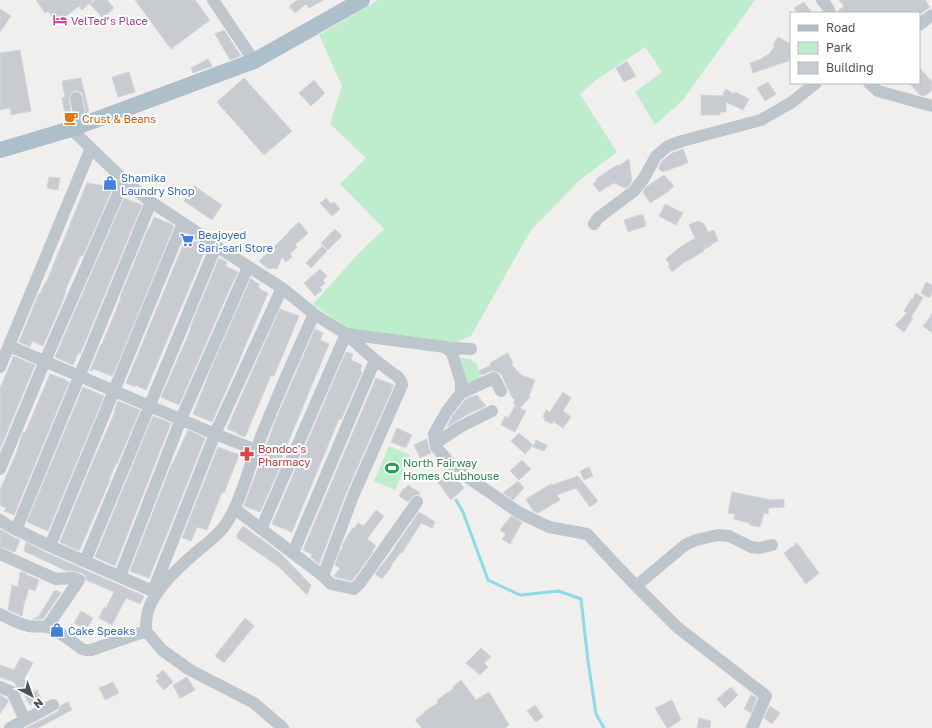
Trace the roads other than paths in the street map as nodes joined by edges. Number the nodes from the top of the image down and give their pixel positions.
1 (213, 0) edge
2 (362, 0) edge
3 (822, 0) edge
4 (830, 12) edge
5 (932, 15) edge
6 (920, 24) edge
7 (254, 61) junction
8 (815, 84) edge
9 (870, 84) edge
10 (76, 98) dead end
11 (932, 106) edge
12 (76, 127) junction
13 (91, 148) junction
14 (0, 150) edge
15 (126, 181) junction
16 (151, 202) junction
17 (183, 223) junction
18 (594, 224) dead end
19 (216, 246) junction
20 (248, 267) junction
21 (282, 288) junction
22 (314, 314) junction
23 (346, 334) junction
24 (9, 346) junction
25 (471, 349) dead end
26 (449, 350) junction
27 (375, 360) junction
28 (45, 361) junction
29 (0, 367) edge
30 (80, 376) junction
31 (114, 391) junction
32 (501, 391) dead end
33 (461, 393) junction
34 (150, 406) junction
35 (492, 411) dead end
36 (181, 420) junction
37 (215, 434) junction
38 (436, 443) junction
39 (256, 450) junction
40 (0, 469) edge
41 (417, 502) dead end
42 (235, 508) junction
43 (0, 520) edge
44 (261, 529) junction
45 (16, 530) junction
46 (772, 545) dead end
47 (50, 546) junction
48 (293, 553) junction
49 (0, 554) edge
50 (85, 561) junction
51 (120, 576) junction
52 (323, 576) junction
53 (636, 586) junction
54 (155, 592) junction
55 (0, 614) edge
56 (47, 627) junction
57 (146, 632) junction
58 (0, 687) edge
59 (53, 705) dead end
60 (25, 720) junction
61 (10, 728) edge
62 (283, 728) edge
63 (752, 728) edge

1 - 7 street
2 - 7 main road
3 - 4 street
5 - 6 street
7 - 12 main road
8 - 18 street
9 - 11 street
10 - 12 street
12 - 13 street
12 - 14 main road
13 - 15 street
13 - 24 street
15 - 16 street
15 - 28 street
16 - 17 street
16 - 30 street
17 - 19 street
17 - 31 street
19 - 20 street
19 - 34 street
20 - 21 street
20 - 36 street
21 - 22 street
21 - 37 street
22 - 23 street
22 - 39 street
23 - 26 street
23 - 27 street
23 - 44 street
24 - 28 street
24 - 29 street
25 - 26 street
26 - 33 street
27 - 48 street
27 - 52 street
28 - 30 street
28 - 40 street
30 - 31 street
30 - 45 street
31 - 34 street
31 - 47 street
32 - 33 street
33 - 38 street
34 - 36 street
34 - 50 street
35 - 38 street
36 - 37 street
36 - 51 street
37 - 39 street
37 - 54 street
38 - 53 street
39 - 42 street
41 - 52 street
42 - 44 street
42 - 54 street
43 - 45 street
44 - 48 street
45 - 47 street
46 - 53 street
47 - 50 street
48 - 52 street
49 - 56 street
50 - 51 street
51 - 54 street
53 - 63 street
54 - 57 street
55 - 56 street
56 - 57 street
57 - 62 street
58 - 60 street
59 - 60 street
60 - 61 street

